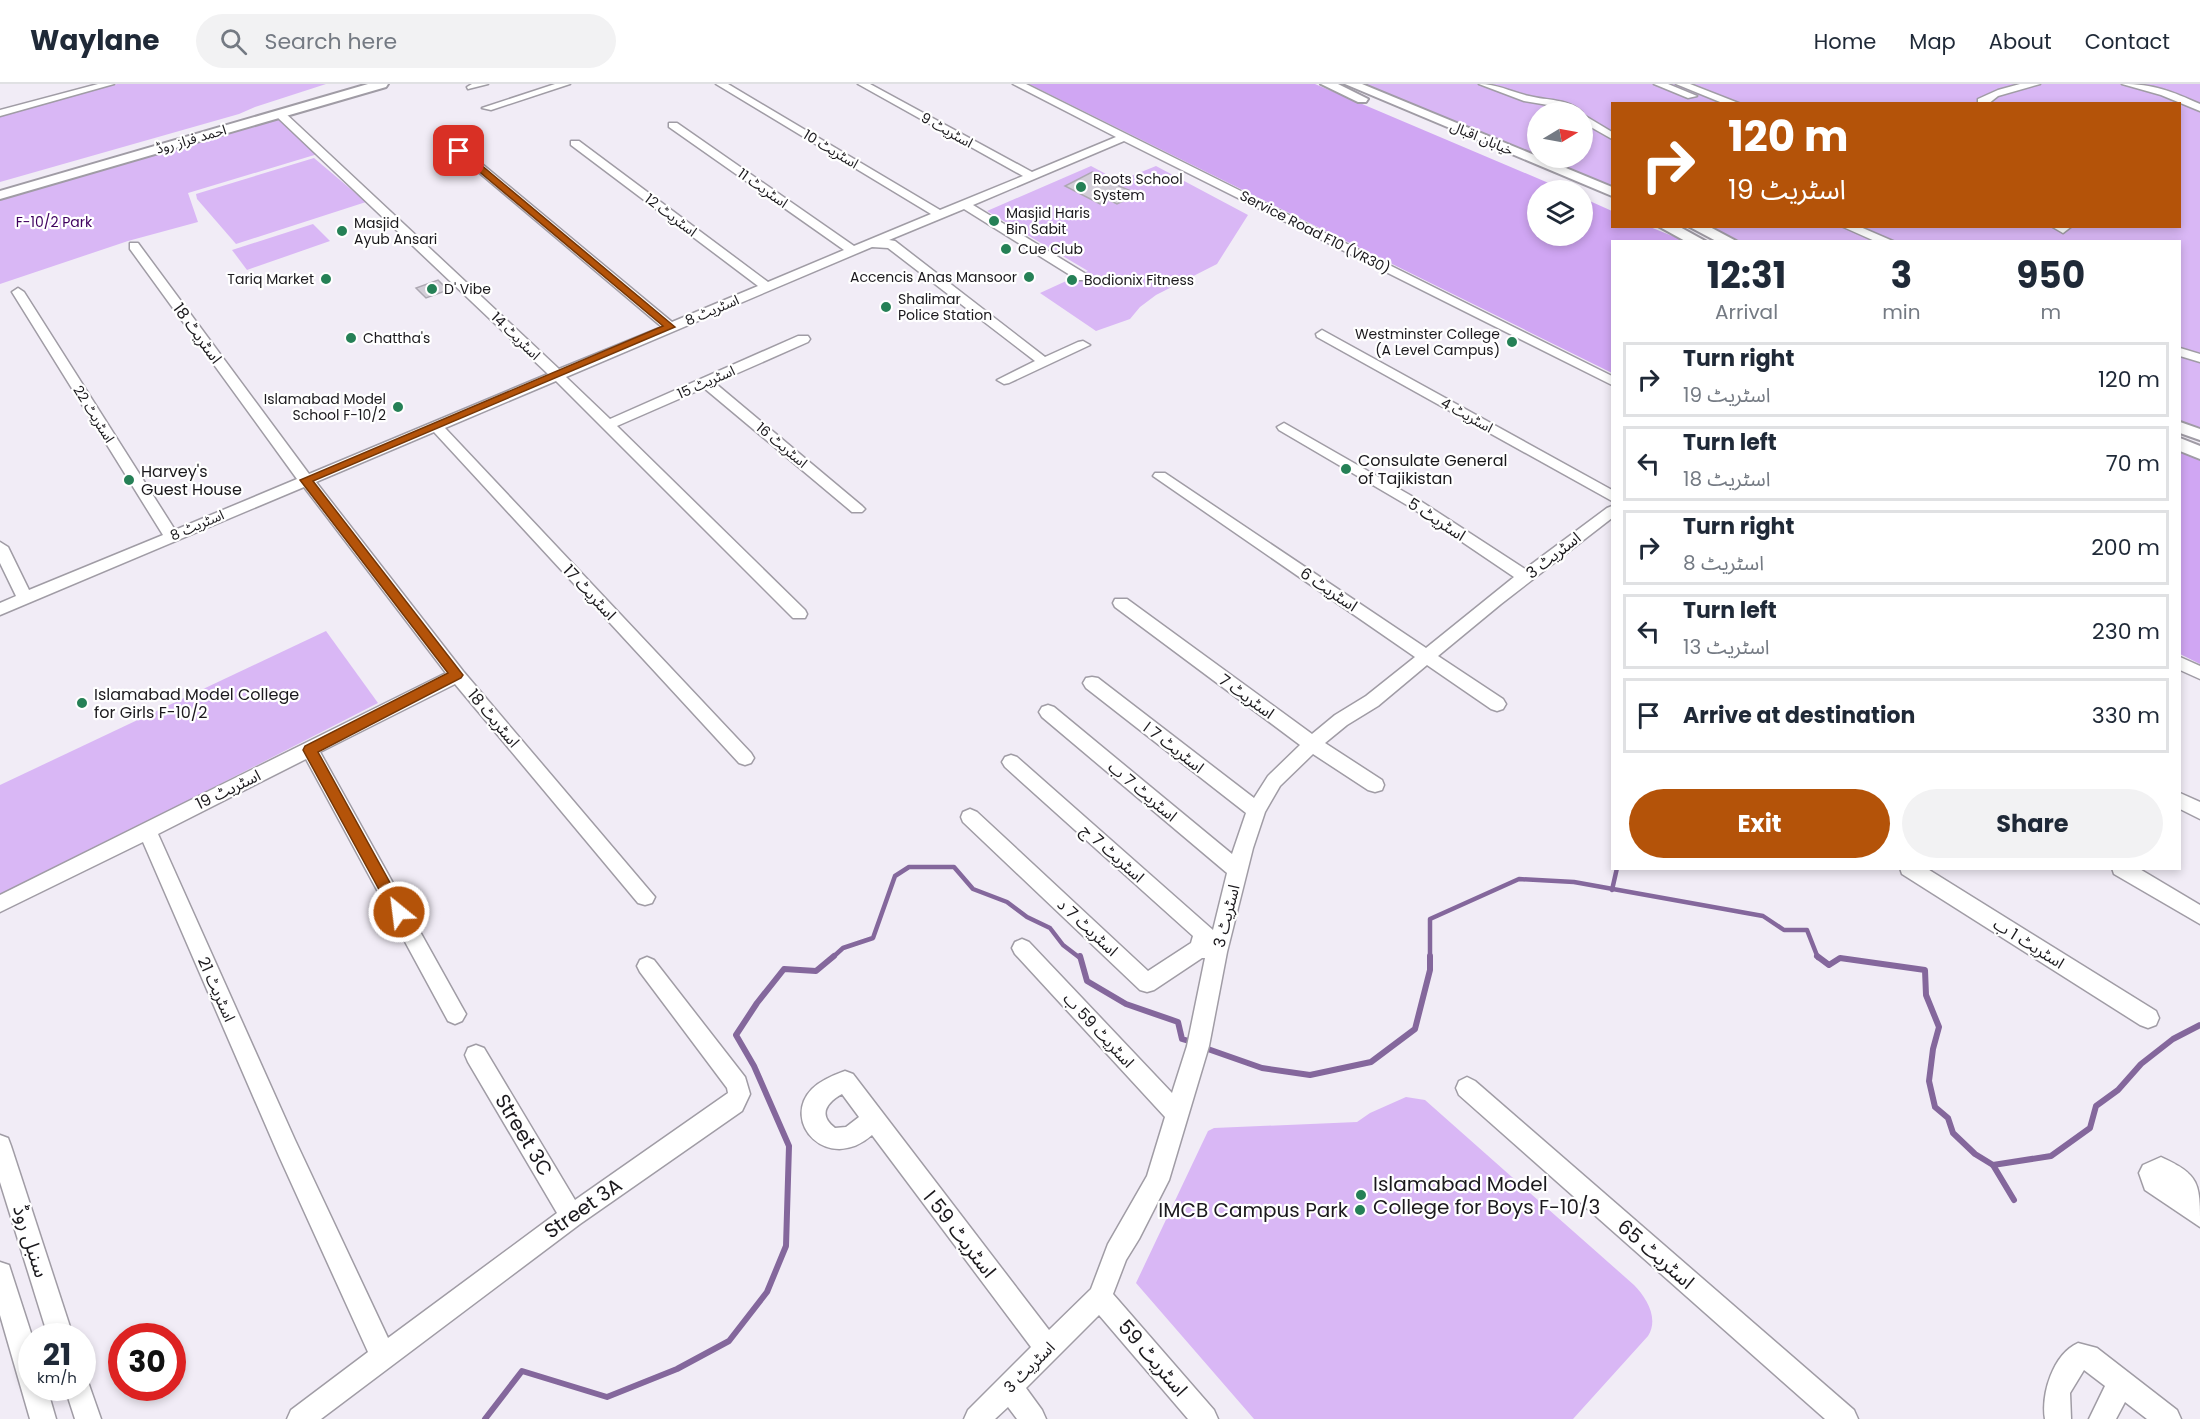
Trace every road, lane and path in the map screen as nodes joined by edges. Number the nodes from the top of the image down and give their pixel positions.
1 (364, 84) edge
2 (382, 84) edge
3 (483, 84) edge
4 (565, 84) edge
5 (721, 84) edge
6 (863, 84) edge
7 (1018, 84) edge
8 (1327, 84) edge
9 (1351, 84) edge
10 (1484, 84) edge
11 (1659, 84) edge
12 (1682, 84) edge
13 (2035, 84) edge
14 (2127, 84) edge
15 (102, 85) edge
16 (472, 87) dead end
17 (298, 95) dead end
18 (1549, 102) edge
19 (1708, 102) edge
20 (1731, 102) edge
21 (1982, 102) edge
22 (487, 108) dead end
23 (2200, 108) edge
24 (1, 110) edge
25 (280, 114) junction
26 (235, 121) junction
27 (1593, 124) edge
28 (673, 125) dead end
29 (1611, 135) edge
30 (442, 136) dead end
31 (1125, 137) junction
32 (575, 143) dead end
33 (1031, 176) junction
34 (1555, 180) edge
35 (0, 189) edge
36 (1611, 192) edge
37 (0, 195) edge
38 (1593, 196) edge
39 (964, 204) junction
40 (1611, 204) edge
41 (940, 214) junction
42 (1669, 228) edge
43 (1700, 228) edge
44 (1851, 228) edge
45 (1696, 240) edge
46 (1726, 240) edge
47 (1884, 240) edge
48 (870, 244) junction
49 (134, 246) dead end
50 (853, 251) junction
51 (1082, 277) dead end
52 (767, 287) junction
53 (18, 292) dead end
54 (670, 327) junction
55 (1322, 334) dead end
56 (803, 339) dead end
57 (1083, 345) dead end
58 (2181, 352) edge
59 (2200, 358) edge
60 (1044, 362) junction
61 (557, 375) junction
62 (1005, 380) dead end
63 (1611, 380) edge
64 (706, 382) junction
65 (609, 425) junction
66 (436, 426) junction
67 (1284, 427) dead end
68 (2181, 427) edge
69 (2200, 435) edge
70 (2181, 444) edge
71 (2200, 453) edge
72 (1160, 476) dead end
73 (306, 480) junction
74 (1611, 495) edge
75 (857, 509) dead end
76 (1611, 512) edge
77 (171, 536) junction
78 (0, 547) edge
79 (1525, 577) junction
80 (25, 598) junction
81 (1121, 603) dead end
82 (0, 609) edge
83 (800, 614) dead end
84 (1427, 655) junction
85 (2181, 664) edge
86 (2200, 673) edge
87 (457, 675) junction
88 (1092, 683) dead end
89 (1497, 704) dead end
90 (1048, 711) dead end
91 (1312, 744) junction
92 (310, 750) junction
93 (745, 758) dead end
94 (1011, 762) dead end
95 (1375, 785) dead end
96 (2181, 801) edge
97 (1256, 810) junction
98 (2200, 811) edge
99 (970, 817) dead end
100 (147, 831) junction
101 (1912, 870) edge
102 (2124, 870) edge
103 (1238, 871) junction
104 (645, 897) dead end
105 (0, 904) edge
106 (2200, 915) edge
107 (1022, 948) dead end
108 (1208, 950) junction
109 (647, 966) dead end
110 (455, 1014) dead end
111 (2148, 1018) dead end
112 (476, 1055) dead end
113 (1467, 1088) dead end
114 (1176, 1113) junction
115 (872, 1120) dead end
116 (0, 1146) edge
117 (6, 1185) edge
118 (2200, 1205) edge
119 (2200, 1215) edge
120 (572, 1216) junction
121 (0, 1274) edge
122 (1100, 1297) junction
123 (57, 1323) edge
124 (18, 1333) edge
125 (1048, 1349) junction
126 (383, 1356) junction
127 (2124, 1385) junction
128 (1009, 1387) junction
129 (38, 1401) edge
130 (82, 1401) edge
131 (44, 1419) edge
132 (88, 1419) edge
133 (300, 1419) edge
134 (976, 1419) edge
135 (1033, 1419) edge
136 (1205, 1419) edge
137 (1845, 1419) edge
138 (2058, 1419) edge
139 (2102, 1419) edge
140 (2168, 1419) edge

1 - 26 main road, احمد فراز روڈ
2 - 25 main road, احمد فراز روڈ
3 - 16 street
4 - 22 street
5 - 41 street, اسٹریٹ 10
6 - 33 street, اسٹریٹ 9
7 - 31 street, Service Road F10 (VR30)
8 - 34 main road, خیابان اقبال
9 - 36 main road, خیابان اقبال
10 - 18 street
11 - 19 street
12 - 20 street
13 - 21 street
14 - 23 street
15 - 24 street
17 - 26 main road
25 - 37 main road, احمد فراز روڈ
25 - 61 street, اسٹریٹ 14
26 - 35 main road, احمد فراز روڈ
27 - 29 street
28 - 50 street, اسٹریٹ 11
30 - 54 street
31 - 33 street, اسٹریٹ 8
31 - 63 street, Service Road F10 (VR30)
32 - 52 street, اسٹریٹ 12
33 - 39 street, اسٹریٹ 8
38 - 40 main road, خیابان اقبال
39 - 41 street, اسٹریٹ 8
39 - 51 street
41 - 48 street, اسٹریٹ 8
42 - 45 main road
43 - 46 main road
44 - 47 street
48 - 50 street, اسٹریٹ 8
48 - 60 street
49 - 73 street, اسٹریٹ 18
50 - 52 street, اسٹریٹ 8
52 - 54 street, اسٹریٹ 8
53 - 77 street, اسٹریٹ 22
54 - 61 street, اسٹریٹ 8
55 - 74 street, اسٹریٹ 4
56 - 64 street, اسٹریٹ 15
57 - 60 street
58 - 59 street
60 - 62 street
61 - 65 street, اسٹریٹ 14
61 - 66 street, اسٹریٹ 8
64 - 65 street, اسٹریٹ 15
64 - 75 street, اسٹریٹ 16
65 - 83 street, اسٹریٹ 14
66 - 73 street, اسٹریٹ 8
66 - 93 street, اسٹریٹ 17
67 - 79 street, اسٹریٹ 5
68 - 69 main road
70 - 71 main road
72 - 84 street, اسٹریٹ 6
73 - 77 street, اسٹریٹ 8
73 - 87 street, اسٹریٹ 18
76 - 79 street, اسٹریٹ 3
77 - 80 street, اسٹریٹ 8
78 - 80 street
79 - 84 street, اسٹریٹ 3
80 - 82 street, اسٹریٹ 8
81 - 91 street, اسٹریٹ 7
84 - 89 street, اسٹریٹ 6
84 - 91 street, اسٹریٹ 3
85 - 86 street
87 - 92 street, اسٹریٹ 19
87 - 104 street, اسٹریٹ 18
88 - 97 street, اسٹریٹ 7 ا
90 - 103 street, اسٹریٹ 7 ب
91 - 95 street, اسٹریٹ 7
91 - 97 street, اسٹریٹ 3
92 - 100 street, اسٹریٹ 19
92 - 110 street
94 - 108 street, اسٹریٹ 7 ج
96 - 98 street
97 - 103 street, اسٹریٹ 3
99 - 108 street, اسٹریٹ 7 د
100 - 105 street, اسٹریٹ 19
100 - 126 street, اسٹریٹ 21
101 - 111 street, اسٹریٹ 1 ب
102 - 106 street
103 - 108 street, اسٹریٹ 3
107 - 114 street, اسٹریٹ 59 ب
108 - 114 street, اسٹریٹ 3
109 - 120 street, Street 3A
112 - 120 street, Street 3C
113 - 137 street, اسٹریٹ 65
114 - 122 street, اسٹریٹ 3
115 - 125 street, اسٹریٹ 59 ا
116 - 117 street, سنبل روڈ
117 - 123 street, سنبل روڈ
118 - 119 street
120 - 126 street, Street 3A
121 - 124 street
122 - 125 street, اسٹریٹ 3
122 - 136 street, اسٹریٹ 59
125 - 128 street, اسٹریٹ 3
126 - 133 street, Street 3A
127 - 138 street
127 - 139 street
127 - 140 street
128 - 134 street, اسٹریٹ 3
128 - 135 street
129 - 131 street
130 - 132 street

